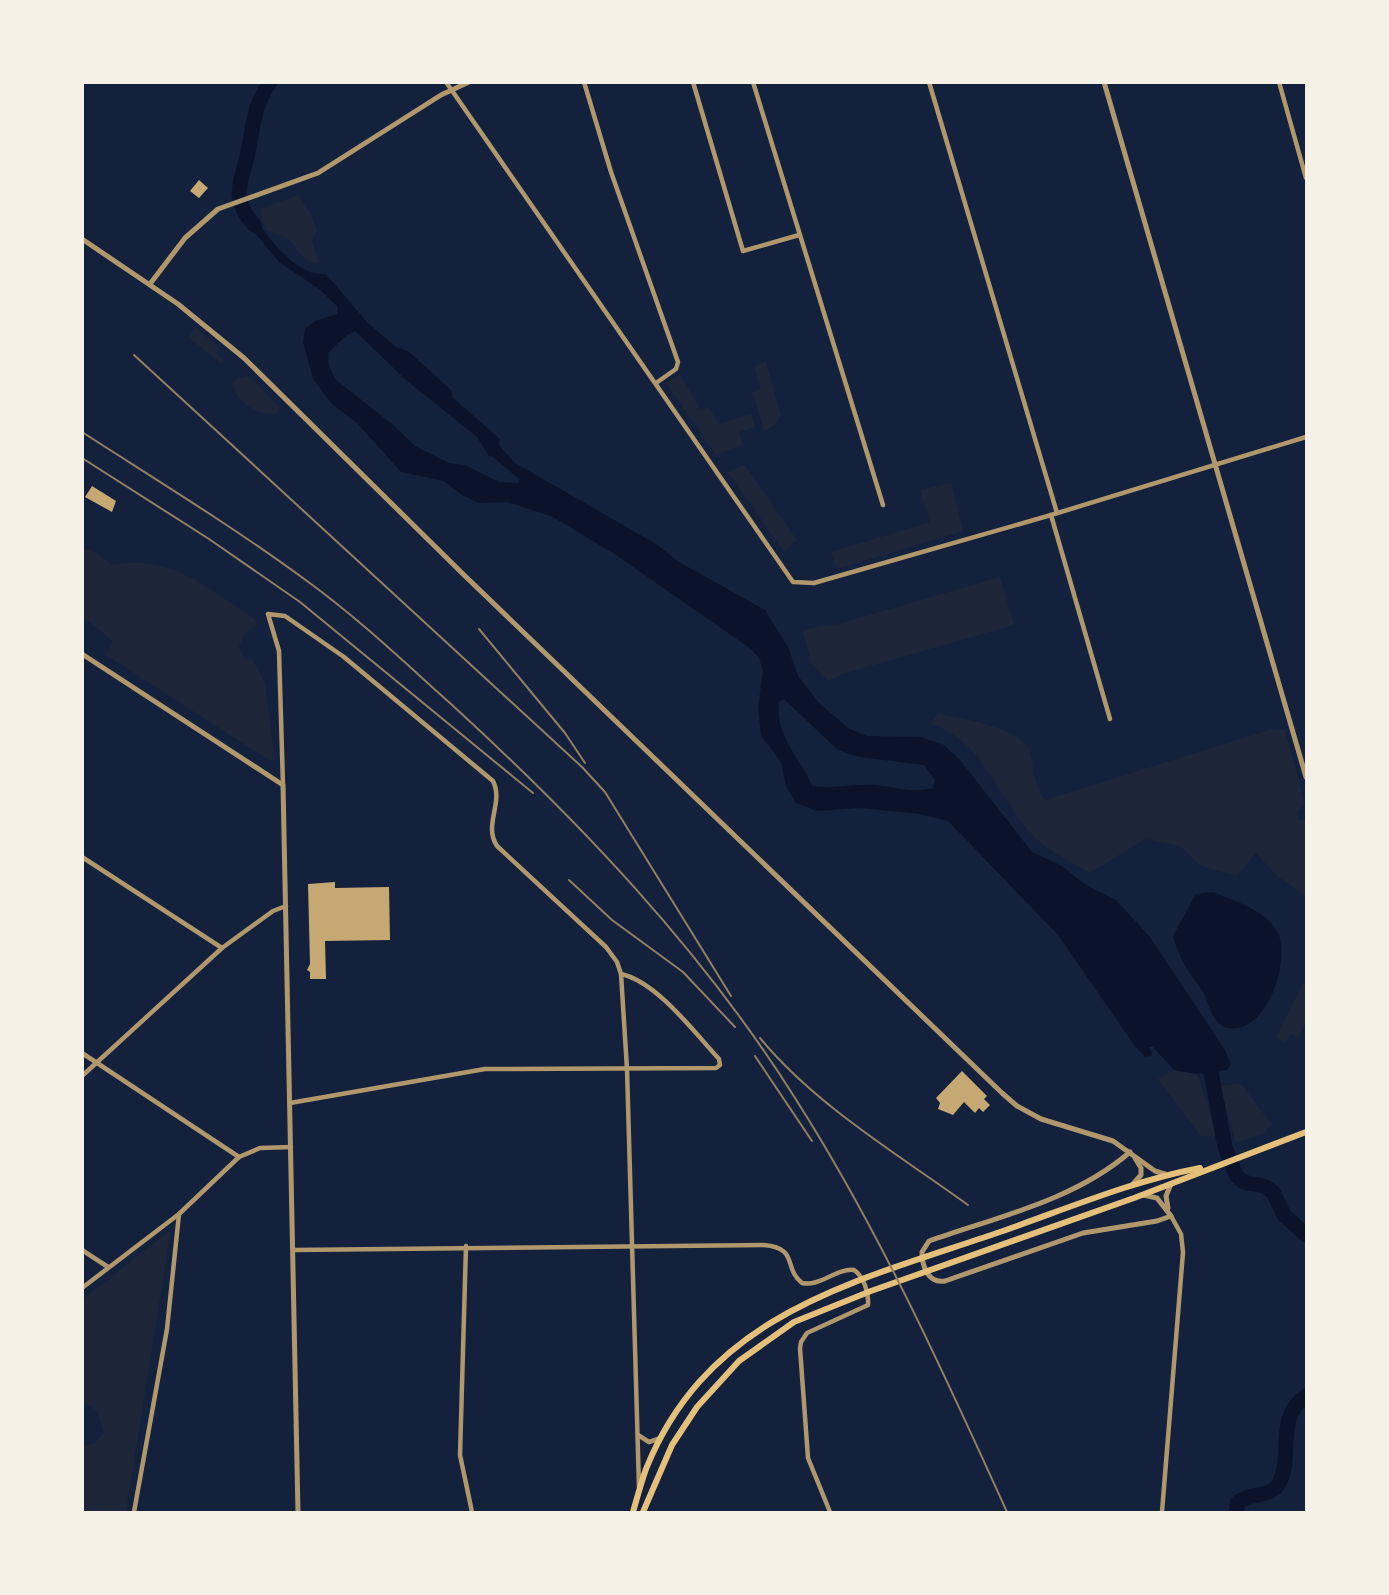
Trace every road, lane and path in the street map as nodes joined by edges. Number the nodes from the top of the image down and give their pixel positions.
1 (446, 82) edge
2 (469, 82) edge
3 (584, 82) edge
4 (693, 82) edge
5 (753, 82) edge
6 (929, 82) edge
7 (1104, 82) edge
8 (1279, 82) edge
9 (451, 90) junction
10 (1306, 178) edge
11 (799, 235) junction
12 (82, 239) edge
13 (150, 284) junction
14 (656, 383) junction
15 (1306, 437) edge
16 (1214, 464) junction
17 (883, 506) dead end
18 (1054, 514) junction
19 (82, 654) edge
20 (1110, 719) dead end
21 (1306, 777) edge
22 (284, 784) junction
23 (82, 857) edge
24 (286, 906) junction
25 (222, 948) junction
26 (621, 974) junction
27 (82, 1053) edge
28 (98, 1063) junction
29 (627, 1069) junction
30 (82, 1076) edge
31 (290, 1103) junction
32 (1306, 1132) edge
33 (291, 1147) junction
34 (1130, 1152) junction
35 (239, 1157) junction
36 (1213, 1166) junction
37 (1168, 1175) junction
38 (1171, 1184) junction
39 (1131, 1187) junction
40 (1142, 1195) junction
41 (179, 1214) junction
42 (1171, 1216) junction
43 (633, 1245) junction
44 (466, 1246) junction
45 (82, 1250) edge
46 (293, 1250) junction
47 (108, 1267) junction
48 (82, 1288) edge
49 (638, 1435) junction
50 (661, 1438) junction
51 (639, 1493) junction
52 (134, 1512) edge
53 (298, 1512) edge
54 (472, 1512) edge
55 (633, 1512) edge
56 (643, 1512) edge
57 (830, 1512) edge
58 (1162, 1512) edge

1 - 9 street
2 - 9 street
3 - 14 street
4 - 11 street
5 - 11 street
6 - 18 street
7 - 16 street
8 - 10 street
9 - 13 street
9 - 14 street
11 - 17 street
12 - 13 street
13 - 34 street
14 - 18 street
15 - 16 street
16 - 18 street
16 - 21 street
18 - 20 street
19 - 22 street
22 - 24 street
22 - 26 street
23 - 25 street
24 - 25 street
24 - 31 street
25 - 28 street
26 - 29 street
26 - 29 street
27 - 28 street
28 - 30 street
28 - 35 street
29 - 31 street
29 - 43 street
31 - 33 street
32 - 36 main road
33 - 35 street
33 - 46 street
34 - 37 street
34 - 39 street
34 - 42 street
35 - 41 street
36 - 37 main road
36 - 38 main road
37 - 39 main road
38 - 40 main road
38 - 42 street
39 - 50 main road
40 - 42 street
40 - 56 main road
41 - 47 street
41 - 52 street
42 - 58 street
43 - 44 street
43 - 49 street
43 - 57 street
44 - 46 street
44 - 54 street
45 - 47 street
46 - 53 street
47 - 48 street
49 - 50 street
49 - 51 street
50 - 51 main road
51 - 55 main road

